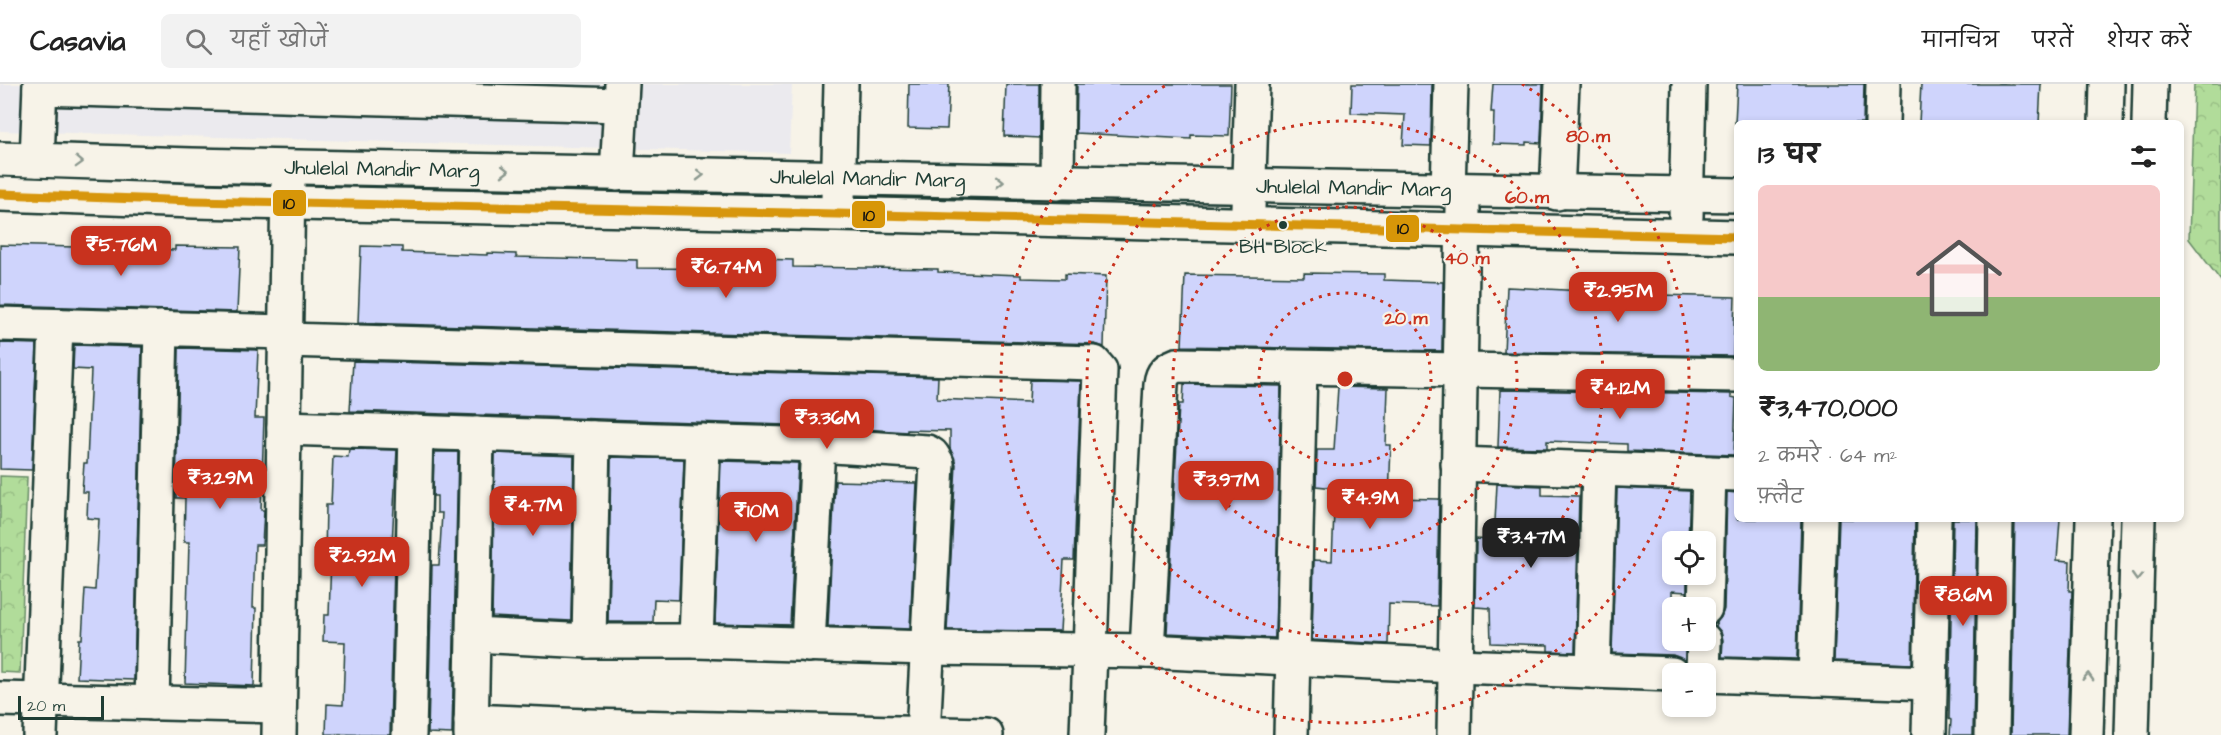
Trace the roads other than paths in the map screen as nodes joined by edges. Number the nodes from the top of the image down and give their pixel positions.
1 (841, 84) edge
2 (1058, 84) edge
3 (1252, 84) edge
4 (1451, 84) edge
5 (1562, 84) edge
6 (1689, 84) edge
7 (1883, 84) edge
8 (2107, 84) edge
9 (2150, 84) edge
10 (40, 86) edge
11 (621, 95) edge
12 (1882, 120) edge
13 (2106, 120) edge
14 (2149, 120) edge
15 (0, 159) edge
16 (37, 160) junction
17 (288, 168) junction
18 (617, 174) junction
19 (838, 177) junction
20 (1057, 183) junction
21 (1249, 187) junction
22 (1456, 191) junction
23 (1557, 193) junction
24 (0, 194) edge
25 (1687, 195) junction
26 (1734, 195) edge
27 (288, 203) junction
28 (837, 214) junction
29 (1248, 225) junction
30 (1463, 230) junction
31 (1685, 236) junction
32 (1734, 237) edge
33 (0, 324) edge
34 (56, 326) junction
35 (161, 328) junction
36 (286, 336) junction
37 (1300, 368) junction
38 (1460, 371) junction
39 (1734, 375) edge
40 (284, 428) junction
41 (416, 432) junction
42 (477, 434) junction
43 (593, 438) junction
44 (703, 441) junction
45 (818, 445) junction
46 (1458, 464) junction
47 (1599, 470) junction
48 (1723, 474) edge
49 (1820, 522) edge
50 (1934, 522) edge
51 (1996, 522) edge
52 (2093, 522) edge
53 (2138, 522) edge
54 (1706, 597) edge
55 (473, 635) junction
56 (589, 641) junction
57 (696, 641) junction
58 (808, 645) junction
59 (927, 648) junction
60 (1090, 650) junction
61 (1147, 651) junction
62 (1293, 658) junction
63 (1456, 666) junction
64 (1593, 671) junction
65 (1662, 674) edge
66 (1716, 675) edge
67 (1815, 679) junction
68 (1930, 683) junction
69 (0, 699) edge
70 (42, 700) junction
71 (152, 703) junction
72 (279, 720) edge
73 (2087, 722) edge
74 (2133, 723) edge
75 (471, 728) edge
76 (586, 730) edge
77 (693, 731) edge
78 (807, 733) edge
79 (923, 734) edge
80 (40, 735) edge
81 (409, 735) edge
82 (986, 735) edge
83 (1087, 735) edge
84 (1291, 735) edge
85 (1454, 735) edge
86 (1929, 735) edge
87 (1992, 735) edge

1 - 19 street
2 - 20 street
3 - 21 street
4 - 22 street
5 - 23 street
6 - 25 street
7 - 12 street
8 - 13 street
9 - 14 street
10 - 11 street
10 - 16 street
11 - 18 street
15 - 16 street, Jhulelal Mandir Marg
16 -> 17 street, Jhulelal Mandir Marg
17 -> 18 street, Jhulelal Mandir Marg
17 - 27 street
18 -> 19 street, Jhulelal Mandir Marg
19 -> 20 street, Jhulelal Mandir Marg
19 - 28 street
20 - 21 street, Jhulelal Mandir Marg
21 - 22 street, Jhulelal Mandir Marg
21 - 29 street
22 - 23 street, Jhulelal Mandir Marg
22 - 30 street
23 - 25 street, Jhulelal Mandir Marg
24 - 27 street, Jhulelal Mandir Marg
25 - 26 street, Jhulelal Mandir Marg
25 - 31 street
27 - 28 street, Jhulelal Mandir Marg
27 - 36 street
28 - 29 street, Jhulelal Mandir Marg
29 - 30 street, Jhulelal Mandir Marg
30 - 31 street, Jhulelal Mandir Marg
30 - 38 street
31 - 32 street, Jhulelal Mandir Marg
33 - 34 street
34 - 35 street
34 - 70 street
35 - 36 street
35 - 71 street
36 - 40 street
36 - 60 street
37 - 38 street
37 - 61 street
37 - 62 street
38 - 39 street
38 - 46 street
40 - 41 street
40 - 72 street
41 - 42 street
41 - 81 street
42 - 43 street
42 - 55 street
43 - 44 street
43 - 56 street
44 - 45 street
44 - 57 street
45 - 58 street
45 - 59 street
46 - 47 street
46 - 63 street
47 - 48 street
47 - 64 street
48 - 54 street
49 - 67 street
50 - 68 street
51 - 87 street
73 -> 52 street
53 -> 74 street
55 - 56 street
55 - 75 street
56 - 57 street
57 - 58 street
58 - 59 street
59 - 60 street
59 - 79 street
60 - 61 street
60 - 83 street
61 - 62 street
62 - 63 street
62 - 84 street
63 - 64 street
63 - 85 street
64 - 65 street
66 - 67 street
67 - 68 street
68 - 86 street
69 - 70 street
70 - 71 street
70 - 80 street
71 - 72 street
73 - 74 street
75 - 76 street
76 - 77 street
77 - 78 street
78 - 79 street
79 - 82 street

